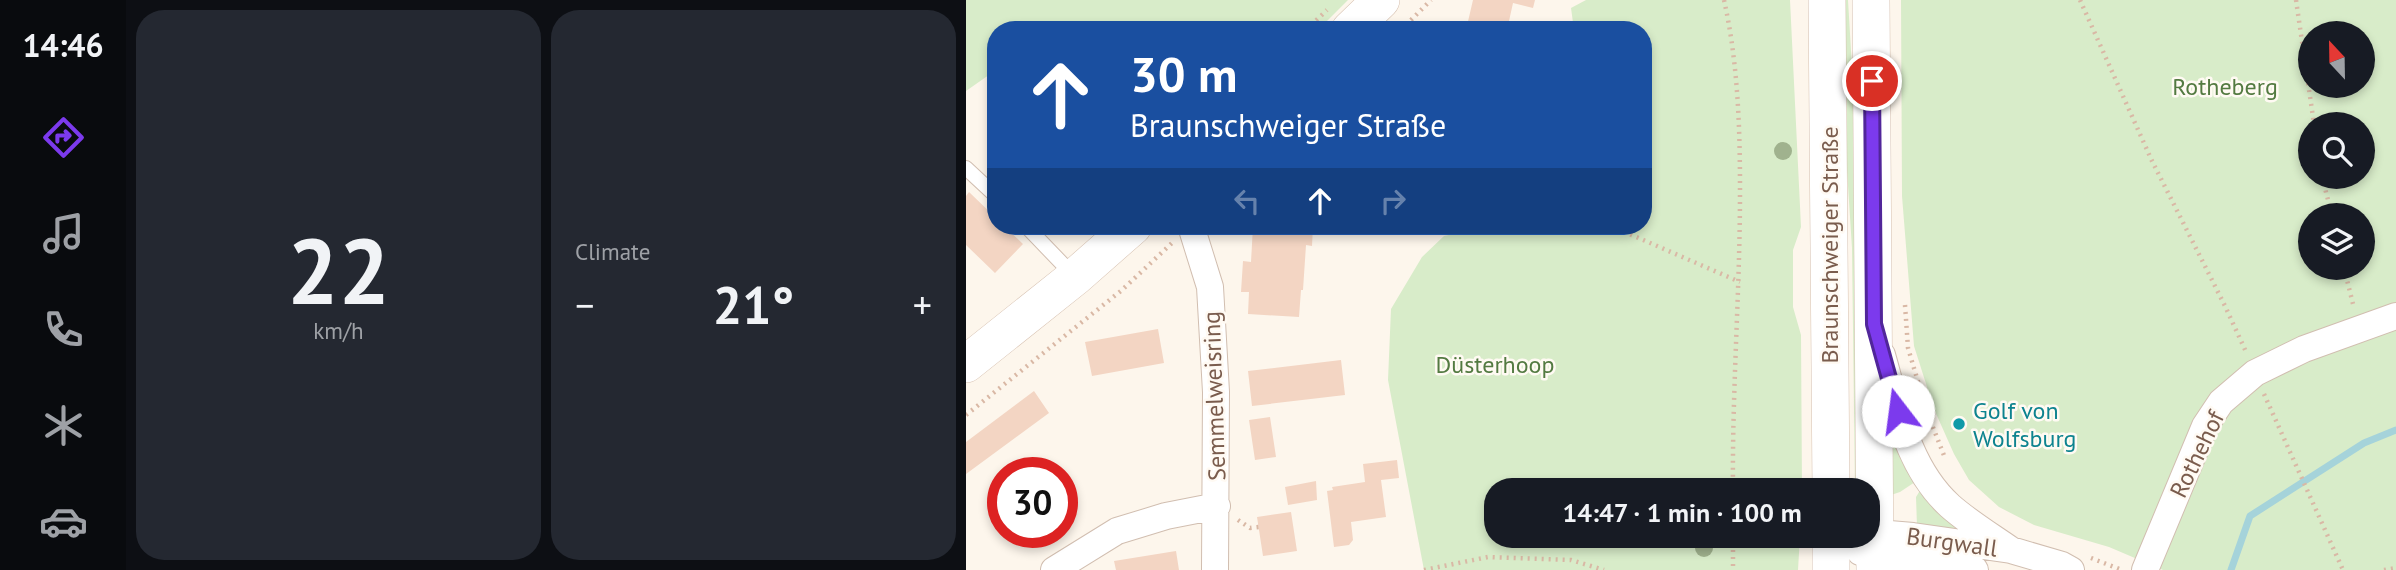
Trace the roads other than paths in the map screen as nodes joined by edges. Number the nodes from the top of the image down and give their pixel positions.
1 (1825, 0) edge
2 (1871, 0) edge
3 (966, 168) edge
4 (987, 188) edge
5 (1035, 235) edge
6 (1123, 235) edge
7 (1188, 235) edge
8 (1075, 277) junction
9 (2396, 316) edge
10 (1874, 324) junction
11 (966, 364) edge
12 (1831, 478) edge
13 (1217, 506) junction
14 (1831, 550) edge
15 (2011, 550) junction
16 (1874, 554) edge
17 (2075, 562) edge
18 (1054, 570) edge
19 (1215, 570) edge
20 (1975, 570) edge
21 (2145, 570) edge

1 - 12 main road, Braunschweiger Straße
2 - 10 main road, Braunschweiger Straße
3 - 4 lane
5 - 8 lane
6 - 8 main road
7 - 13 street, Semmelweisring
8 - 11 main road
9 - 21 street, Rothehof
10 - 15 street, Burgwall
10 - 16 main road, Braunschweiger Straße
13 - 18 street
13 - 19 street, Semmelweisring
14 - 16 street, Burgwall
15 - 16 street, Burgwall
15 - 17 street, Burgwall
16 - 20 street, Burgwall

